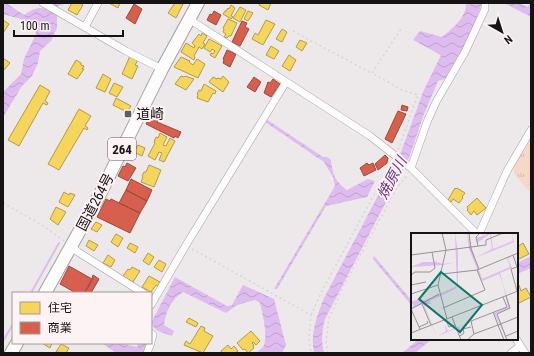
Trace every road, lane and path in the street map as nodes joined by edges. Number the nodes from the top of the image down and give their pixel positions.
1 (44, 3) edge
2 (98, 3) edge
3 (485, 3) edge
4 (195, 4) edge
5 (189, 19) junction
6 (85, 27) junction
7 (401, 29) dead end
8 (294, 31) dead end
9 (162, 69) junction
10 (372, 73) junction
11 (286, 82) junction
12 (531, 130) edge
13 (395, 155) junction
14 (411, 168) junction
15 (3, 203) edge
16 (477, 233) edge
17 (478, 233) edge
18 (186, 245) junction
19 (71, 246) junction
20 (46, 292) edge
21 (141, 292) edge
22 (152, 301) edge
23 (311, 315) junction
24 (518, 342) edge
25 (16, 344) edge
26 (11, 353) edge
27 (311, 353) edge
28 (328, 353) edge
29 (511, 353) edge
30 (525, 353) edge

1 - 6 street
2 - 6 street
3 - 14 street
4 - 5 highway, 国道264号 / 264
5 - 9 highway, 国道264号 / 264
5 - 11 street
6 - 9 street
7 - 10 path
8 - 10 path
9 - 19 highway, 国道264号 / 264
10 - 13 path
11 - 13 street
11 - 18 street
12 - 17 street
13 - 14 street
13 - 23 path
14 - 16 street
14 - 28 path
15 - 19 path
18 - 22 street
18 - 23 path
19 - 20 highway, 国道264号 / 264
19 - 21 street
23 - 27 path
24 - 29 street
24 - 30 street
25 - 26 highway

